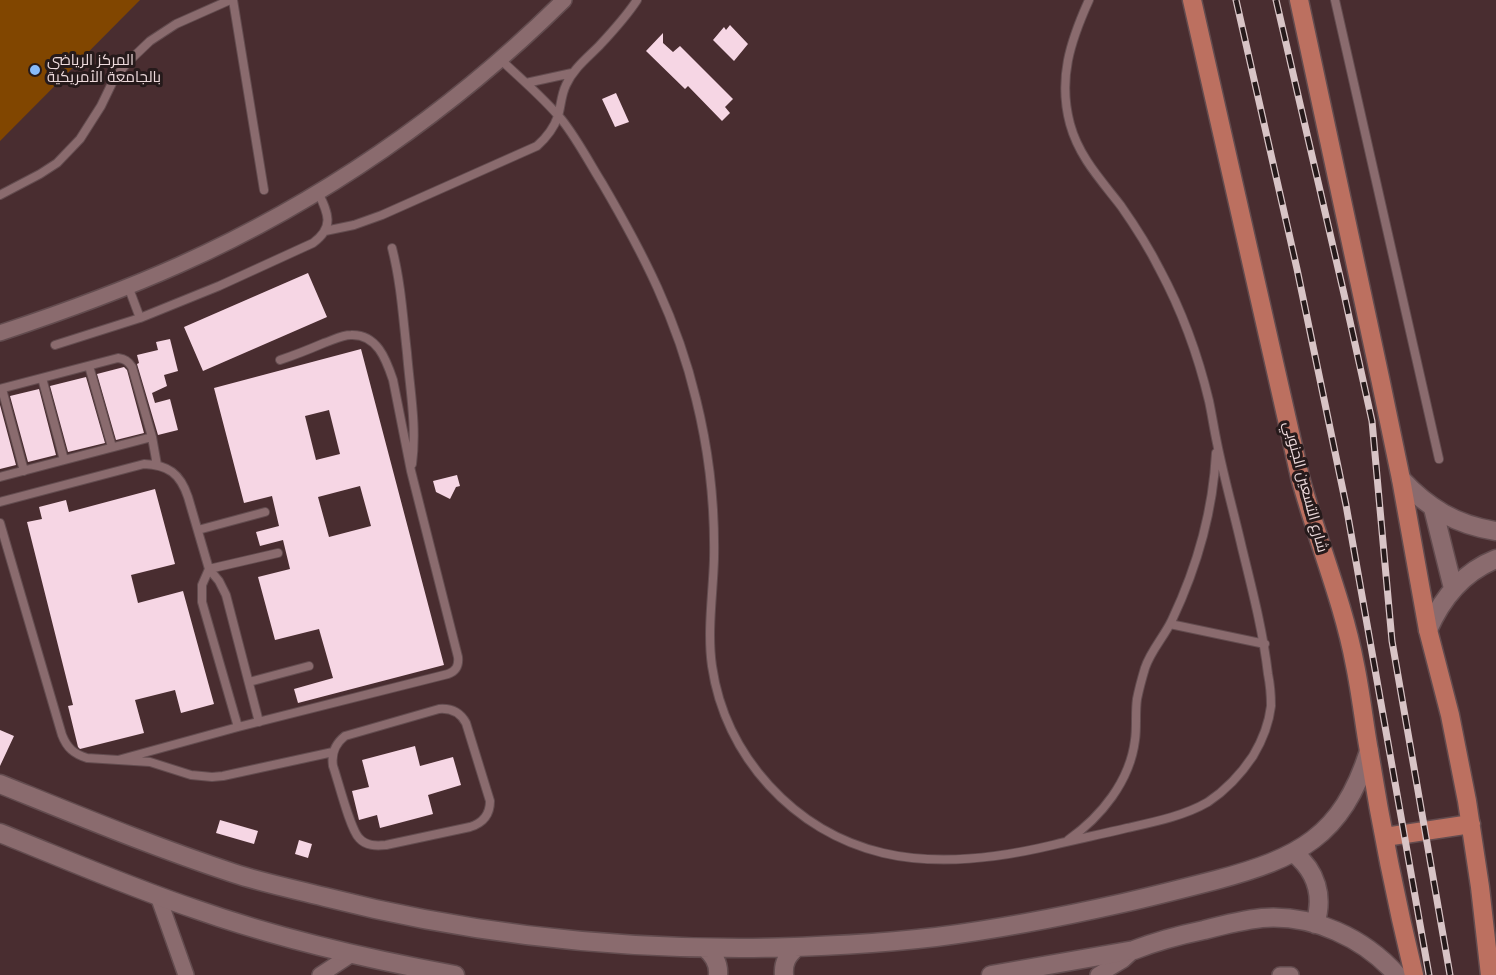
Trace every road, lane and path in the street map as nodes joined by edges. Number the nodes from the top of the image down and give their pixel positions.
1 (231, 0) edge
2 (564, 0) edge
3 (637, 0) edge
4 (642, 0) edge
5 (1089, 0) edge
6 (1192, 0) edge
7 (1299, 0) edge
8 (1335, 0) edge
9 (632, 8) junction
10 (500, 59) junction
11 (572, 73) junction
12 (526, 83) junction
13 (558, 116) junction
14 (264, 190) dead end
15 (318, 192) junction
16 (0, 195) edge
17 (325, 231) junction
18 (392, 248) dead end
19 (128, 286) junction
20 (140, 318) junction
21 (0, 333) edge
22 (55, 345) dead end
23 (280, 360) dead end
24 (89, 366) junction
25 (42, 378) junction
26 (1, 389) edge
27 (152, 436) junction
28 (1217, 443) junction
29 (112, 447) junction
30 (1439, 459) dead end
31 (64, 460) junction
32 (158, 465) junction
33 (24, 471) junction
34 (411, 471) junction
35 (0, 477) edge
36 (1401, 479) junction
37 (0, 502) edge
38 (1433, 508) junction
39 (265, 512) dead end
40 (0, 523) edge
41 (198, 530) junction
42 (1496, 531) edge
43 (278, 553) dead end
44 (1496, 559) edge
45 (209, 569) junction
46 (1453, 588) junction
47 (1170, 624) junction
48 (1428, 630) junction
49 (1265, 644) junction
50 (309, 666) dead end
51 (249, 682) junction
52 (259, 722) junction
53 (238, 727) junction
54 (1369, 751) junction
55 (333, 752) junction
56 (118, 760) junction
57 (0, 784) edge
58 (1471, 824) junction
59 (0, 833) edge
60 (1384, 837) junction
61 (1063, 843) junction
62 (1294, 853) junction
63 (158, 896) junction
64 (1315, 924) junction
65 (797, 947) junction
66 (705, 948) junction
67 (1134, 950) junction
68 (352, 954) junction
69 (186, 975) edge
70 (320, 975) edge
71 (455, 975) edge
72 (718, 975) edge
73 (784, 975) edge
74 (991, 975) edge
75 (1098, 975) edge
76 (1280, 975) edge
77 (1291, 975) edge
78 (1397, 975) edge
79 (1414, 975) edge
80 (1490, 975) edge

1 - 14 lane
1 - 16 lane
2 - 10 street
3 - 9 lane
4 - 9 lane
5 - 28 lane
6 - 54 main road, شارع التسعين الجنوبي
7 - 36 main road
8 - 30 lane
9 - 11 lane
10 - 12 lane
10 - 15 street
11 - 12 lane
11 - 13 lane
12 - 13 lane
13 - 17 lane
13 - 61 lane
15 - 17 lane
15 - 19 street
17 - 20 lane
18 - 34 lane
19 - 20 lane
19 - 21 street
20 - 22 lane
23 - 34 lane
24 - 25 lane
24 - 27 lane
24 - 29 lane
25 - 26 lane
25 - 31 lane
26 - 33 lane
27 - 29 lane
27 - 32 lane
28 - 47 lane
28 - 49 lane
29 - 31 lane
31 - 33 lane
32 - 37 lane
32 - 41 lane
33 - 35 lane
34 - 52 lane
36 - 38 main road
36 - 48 main road
38 - 42 main road
38 - 46 main road
39 - 41 lane
40 - 56 lane
41 - 45 lane
43 - 45 lane
44 - 46 main road
45 - 51 lane
45 - 53 lane
46 - 48 main road
47 - 49 lane
47 - 61 lane
48 - 58 main road
49 - 61 lane
50 - 51 lane
51 - 52 lane
52 - 53 lane
53 - 56 lane
54 - 60 main road, شارع التسعين الجنوبي
54 - 62 main road
55 - 55 lane
55 - 56 lane
57 - 66 main road
58 - 60 main road
58 - 80 main road
59 - 63 main road
60 - 79 main road, شارع التسعين الجنوبي
62 - 64 main road
62 - 65 main road
63 - 68 main road
63 - 69 street
64 - 67 main road
64 - 78 main road
65 - 66 main road
65 - 73 main road
66 - 72 main road
67 - 74 main road
67 - 75 street
68 - 70 street
68 - 71 main road
76 - 77 street

